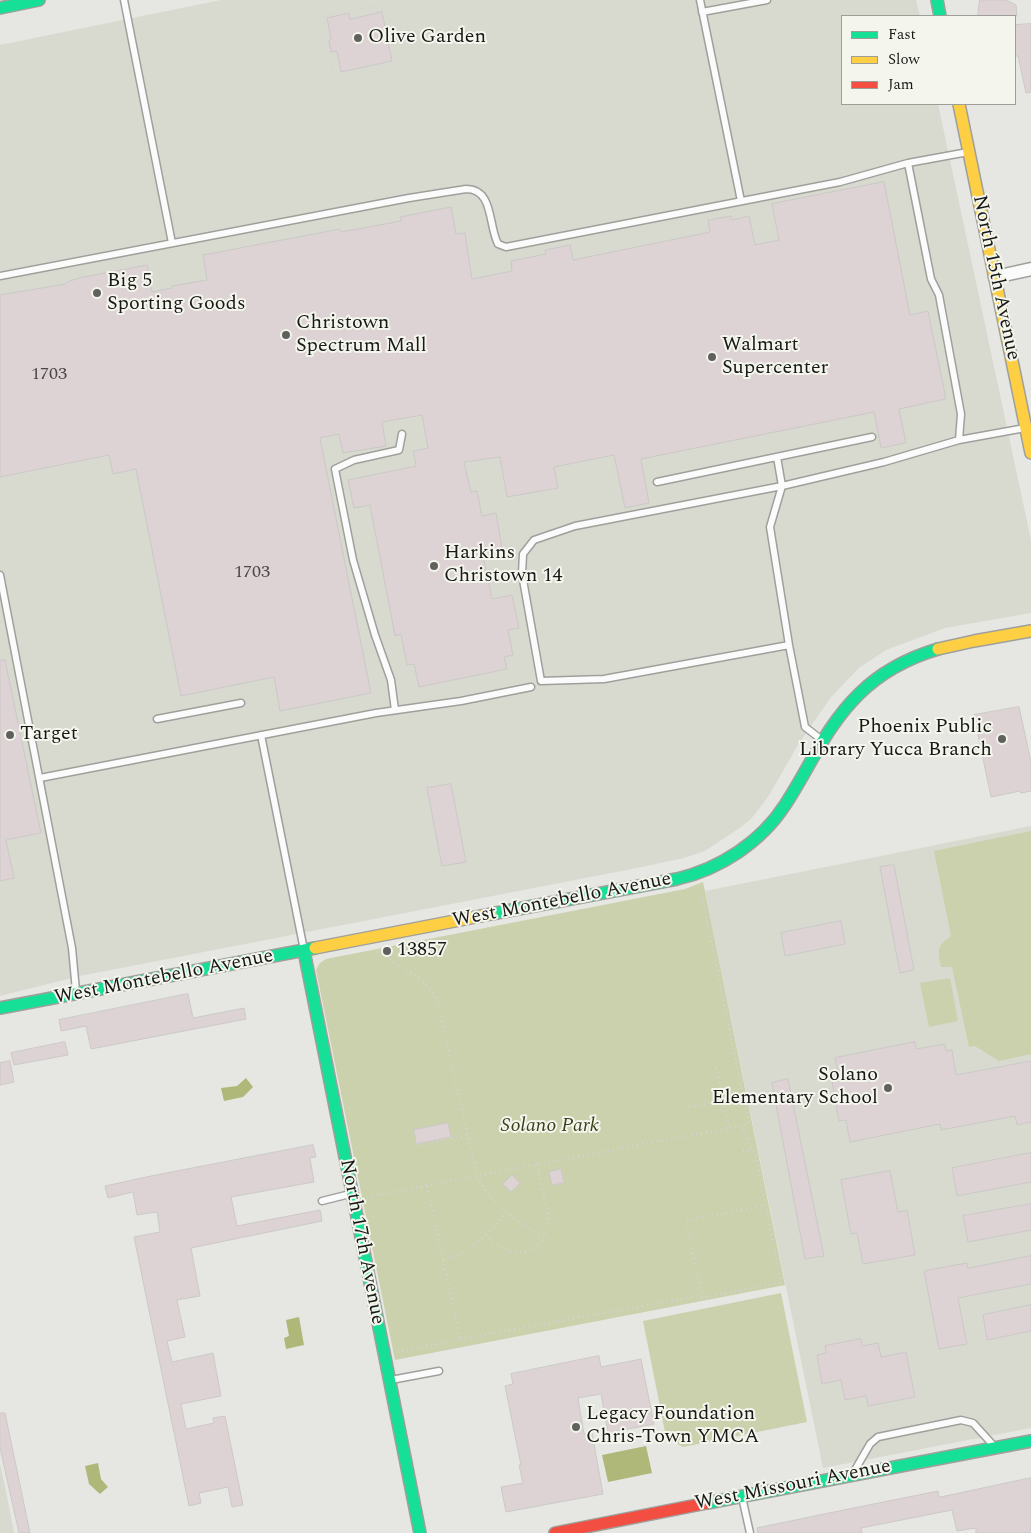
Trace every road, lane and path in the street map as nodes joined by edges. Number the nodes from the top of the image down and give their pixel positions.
1 (39, 0) edge
2 (124, 0) edge
3 (311, 0) edge
4 (700, 0) edge
5 (767, 0) edge
6 (937, 0) edge
7 (0, 8) edge
8 (702, 12) junction
9 (940, 15) edge
10 (323, 17) junction
11 (395, 39) dead end
12 (329, 46) junction
13 (308, 50) dead end
14 (397, 70) dead end
15 (959, 105) edge
16 (969, 152) junction
17 (908, 163) junction
18 (741, 201) junction
19 (172, 243) junction
20 (1031, 270) edge
21 (0, 276) edge
22 (995, 277) junction
23 (1026, 428) junction
24 (402, 434) dead end
25 (872, 437) dead end
26 (959, 440) junction
27 (1031, 453) edge
28 (777, 457) junction
29 (656, 482) dead end
30 (782, 486) junction
31 (0, 574) edge
32 (1031, 631) edge
33 (789, 644) junction
34 (531, 687) dead end
35 (241, 703) dead end
36 (395, 710) junction
37 (157, 720) dead end
38 (261, 735) junction
39 (823, 741) junction
40 (40, 778) junction
41 (700, 886) dead end
42 (304, 951) junction
43 (377, 951) dead end
44 (77, 994) junction
45 (0, 1008) edge
46 (716, 1068) dead end
47 (743, 1096) junction
48 (723, 1100) junction
49 (688, 1107) dead end
50 (742, 1125) junction
51 (730, 1128) junction
52 (468, 1135) junction
53 (417, 1145) dead end
54 (751, 1150) junction
55 (743, 1151) dead end
56 (537, 1164) junction
57 (477, 1175) junction
58 (427, 1185) junction
59 (352, 1194) junction
60 (364, 1198) dead end
61 (322, 1201) dead end
62 (766, 1205) junction
63 (506, 1213) junction
64 (486, 1236) junction
65 (544, 1237) junction
66 (443, 1260) junction
67 (702, 1298) junction
68 (460, 1339) junction
69 (396, 1352) dead end
70 (439, 1371) dead end
71 (388, 1380) junction
72 (1031, 1441) edge
73 (995, 1447) junction
74 (853, 1474) junction
75 (742, 1496) junction
76 (420, 1533) edge
77 (555, 1533) edge
78 (750, 1533) edge

1 - 7 street
2 - 19 lane
3 - 10 path
4 - 8 lane
5 - 8 lane
6 - 9 street
8 - 18 lane
10 - 11 path
10 - 12 path
12 - 13 path
12 - 14 path
15 - 16 street, North 15th Avenue
16 - 17 lane
16 - 22 street, North 15th Avenue
17 - 18 lane
17 - 26 lane
18 - 19 lane
19 - 21 lane
20 - 22 street
22 - 23 street, North 15th Avenue
23 - 26 lane
23 - 27 street, North 15th Avenue
24 - 36 lane
25 - 28 lane
26 - 30 lane
28 - 29 lane
28 - 30 lane
30 - 33 lane
30 - 33 lane
31 - 40 lane
32 - 39 street, West Montebello Avenue
33 - 39 lane
34 - 36 lane
35 - 37 lane
36 - 38 lane
38 - 40 lane
38 - 42 lane
39 - 42 street, West Montebello Avenue
40 - 44 lane
41 - 47 path
42 - 44 street, West Montebello Avenue
42 - 59 street, North 17th Avenue
43 - 52 path
44 - 45 street, West Montebello Avenue
46 - 48 path
47 - 48 path
47 - 50 path
48 - 49 path
48 - 51 path
50 - 51 path
50 - 54 path
51 - 56 path
52 - 53 path
52 - 57 path
54 - 55 path
54 - 62 path
56 - 57 path
56 - 65 path
57 - 58 path
57 - 63 path
58 - 60 path
58 - 66 path
59 - 61 lane
59 - 71 street, North 17th Avenue
62 - 67 path
62 - 67 path
63 - 64 path
63 - 65 path
64 - 65 path
64 - 66 path
66 - 68 path
67 - 68 path
68 - 69 path
70 - 71 lane
71 - 76 street, North 17th Avenue
72 - 73 street, West Missouri Avenue
73 - 74 street, West Missouri Avenue
73 - 74 lane
74 - 75 street, West Missouri Avenue
75 - 77 street, West Missouri Avenue
75 - 78 lane

